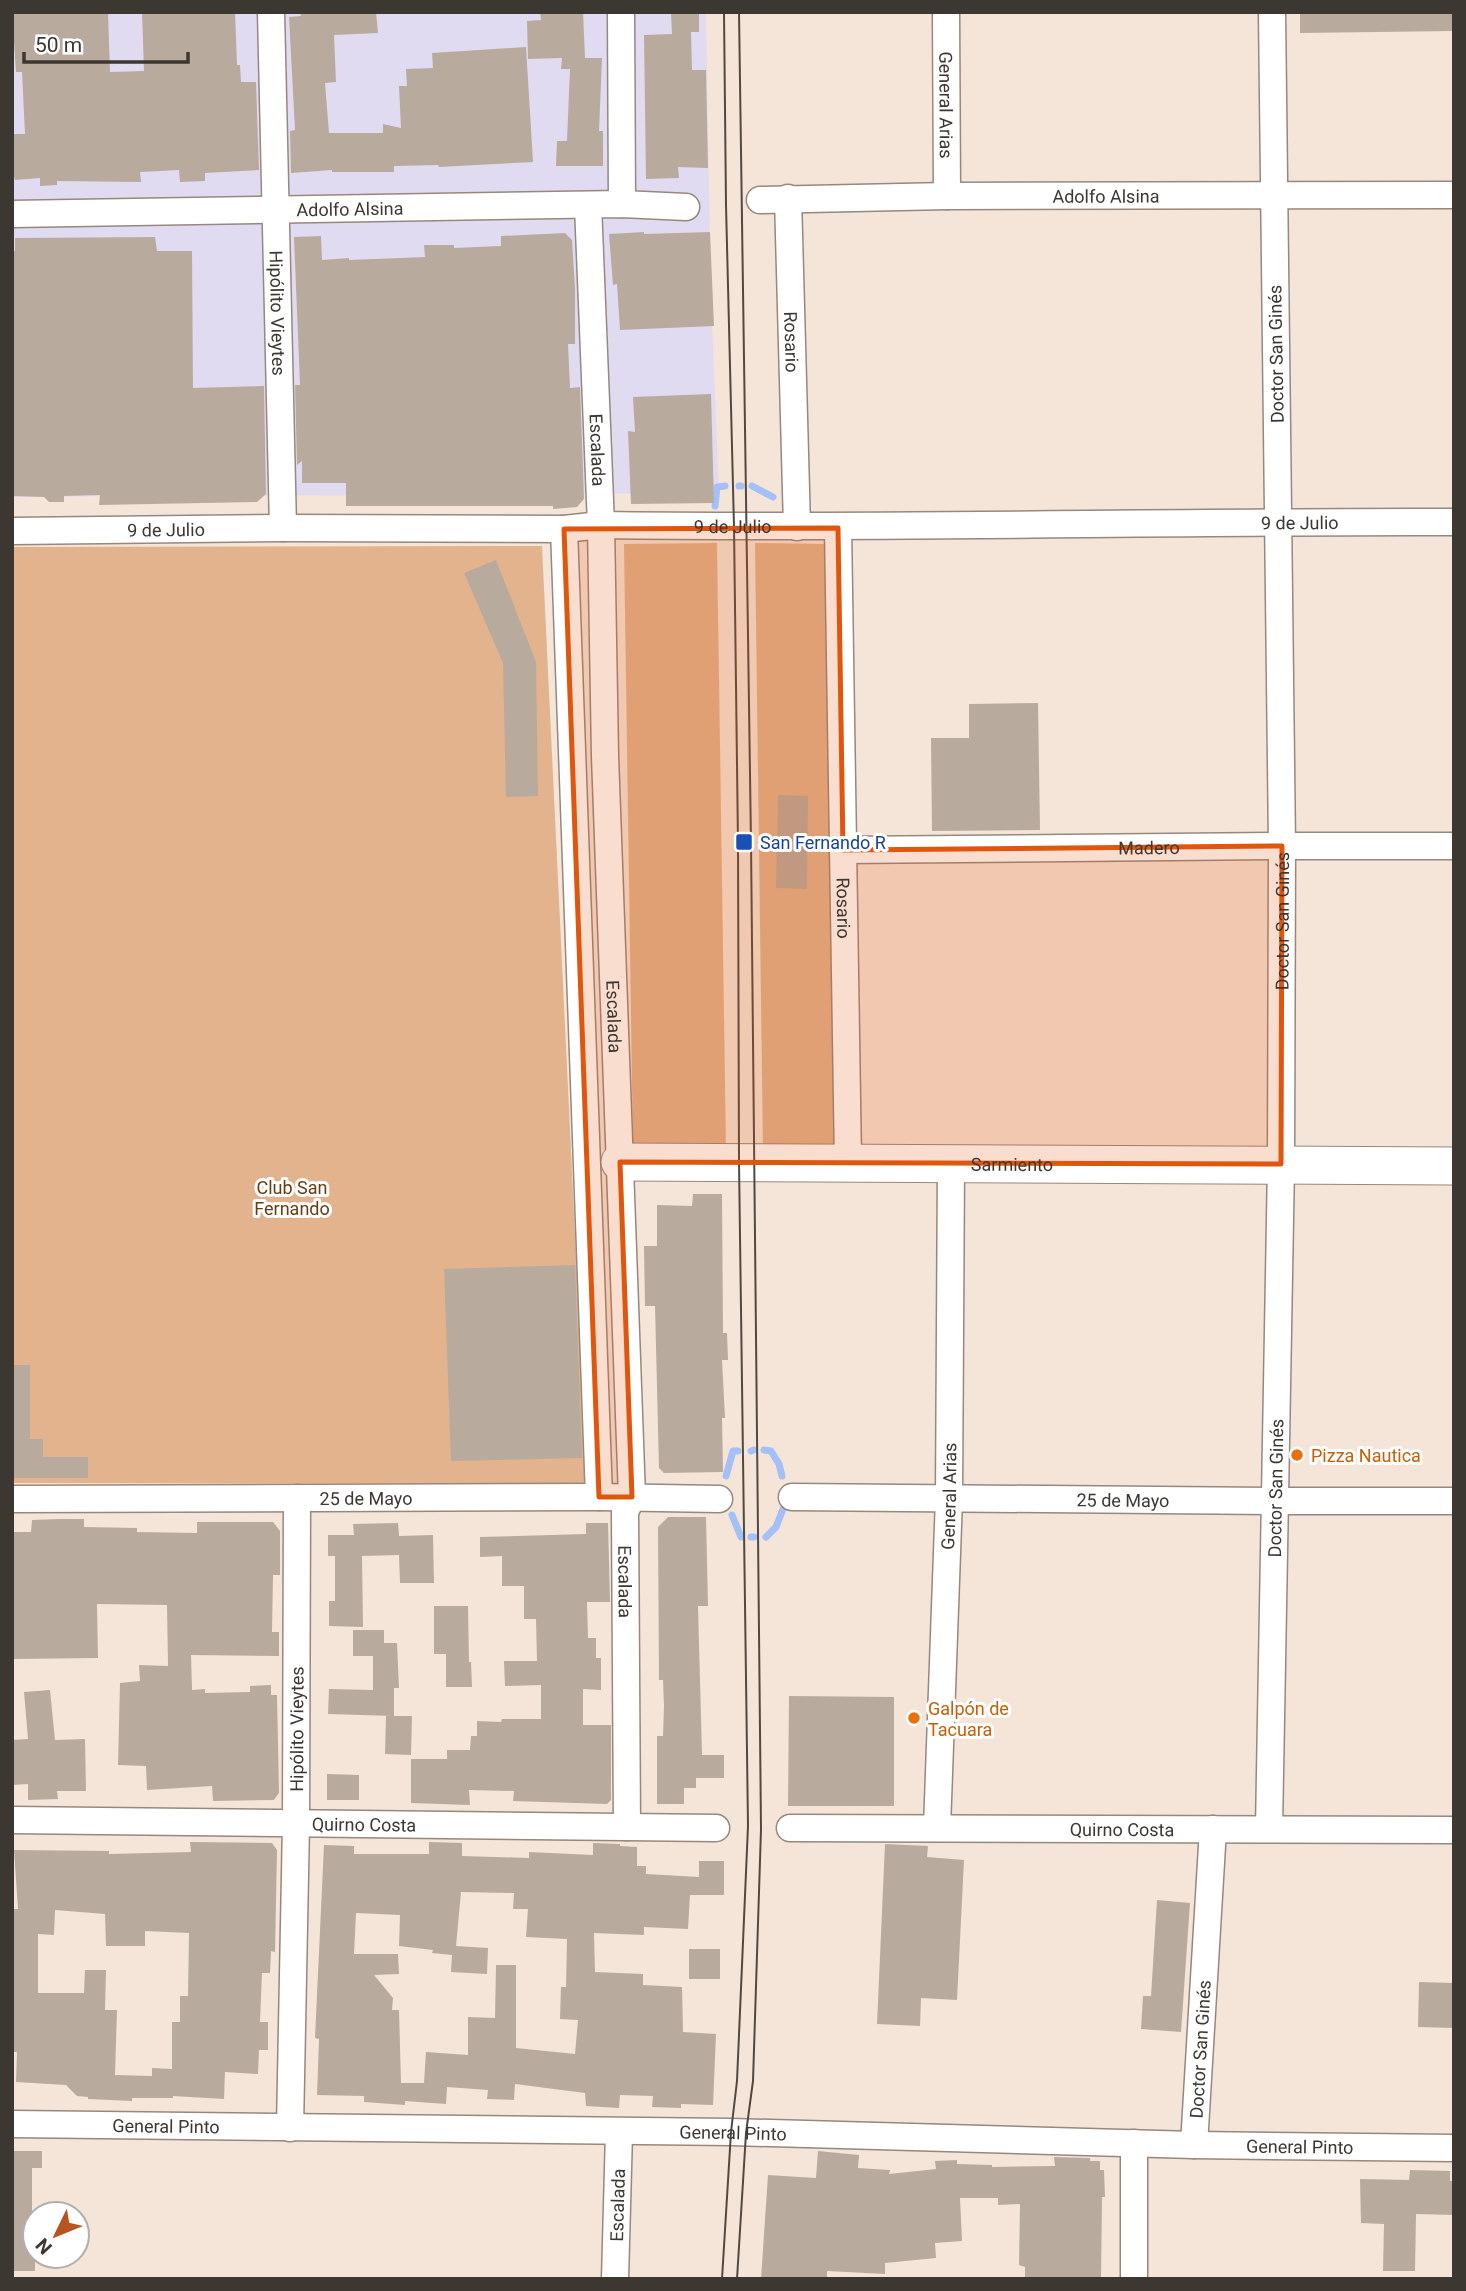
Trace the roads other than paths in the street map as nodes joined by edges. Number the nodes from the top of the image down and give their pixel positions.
1 (271, 12) edge
2 (621, 12) edge
3 (946, 12) edge
4 (1272, 12) edge
5 (1273, 195) junction
6 (1454, 195) edge
7 (947, 196) junction
8 (788, 198) junction
9 (760, 200) dead end
10 (622, 204) junction
11 (588, 205) junction
12 (686, 207) dead end
13 (277, 209) junction
14 (12, 214) edge
15 (1279, 521) junction
16 (1454, 522) edge
17 (601, 525) junction
18 (797, 527) junction
19 (838, 527) junction
20 (283, 528) junction
21 (564, 529) junction
22 (12, 531) edge
23 (1282, 846) junction
24 (1454, 846) edge
25 (843, 850) junction
26 (593, 1162) junction
27 (848, 1163) junction
28 (951, 1163) junction
29 (1281, 1164) junction
30 (1454, 1166) edge
31 (297, 1497) junction
32 (599, 1497) junction
33 (632, 1497) junction
34 (792, 1497) dead end
35 (949, 1498) junction
36 (12, 1499) edge
37 (719, 1499) dead end
38 (1274, 1501) junction
39 (1454, 1501) edge
40 (12, 1821) edge
41 (296, 1824) junction
42 (627, 1828) junction
43 (716, 1828) dead end
44 (790, 1828) dead end
45 (937, 1828) junction
46 (1213, 1829) junction
47 (1269, 1829) junction
48 (1454, 1830) edge
49 (12, 2124) edge
50 (289, 2128) junction
51 (619, 2132) junction
52 (1134, 2144) junction
53 (1194, 2145) junction
54 (1454, 2148) edge
55 (615, 2279) edge
56 (1134, 2279) edge

1 - 13 street, Hipólito Vieytes
2 - 10 street
3 - 7 street, General Arias
4 - 5 street, Doctor San Ginés
5 - 6 street, Adolfo Alsina
5 - 7 street, Adolfo Alsina
5 - 15 street, Doctor San Ginés
7 - 8 street, Adolfo Alsina
8 - 9 street, Adolfo Alsina
8 - 18 street, Rosario
10 - 11 street, Adolfo Alsina
10 - 12 street, Adolfo Alsina
11 - 13 street, Adolfo Alsina
11 - 17 street, Escalada
13 - 14 street, Adolfo Alsina
13 - 20 street, Hipólito Vieytes
15 - 16 street, 9 de Julio
15 - 19 street, 9 de Julio
15 - 23 street, Doctor San Ginés
17 - 18 street, 9 de Julio
17 - 21 street, 9 de Julio
17 - 26 street, Escalada
18 - 19 street, 9 de Julio
19 - 25 street, Rosario
20 - 21 street, 9 de Julio
20 - 22 street, 9 de Julio
21 - 26 street, Escalada
23 - 24 street, Madero
23 - 25 street, Madero
23 - 29 street, Doctor San Ginés
25 - 27 street, Rosario
26 - 27 street, Sarmiento
26 - 32 street, Escalada
26 - 33 street, Escalada
27 - 28 street, Sarmiento
28 - 29 street, Sarmiento
28 - 35 street, General Arias
29 - 30 street, Sarmiento
29 - 38 street, Doctor San Ginés
31 - 32 street, 25 de Mayo
31 - 36 street, 25 de Mayo
31 - 41 street, Hipólito Vieytes
32 - 33 street, 25 de Mayo
33 - 37 street, 25 de Mayo
33 - 42 street, Escalada
34 - 35 street, 25 de Mayo
35 - 38 street, 25 de Mayo
35 - 45 street, General Arias
38 - 39 street, 25 de Mayo
38 - 47 street, Doctor San Ginés
40 - 41 street, Quirno Costa
41 - 42 street, Quirno Costa
41 - 50 street, Hipólito Vieytes
42 - 43 street, Quirno Costa
44 - 45 street, Quirno Costa
45 - 46 street, Quirno Costa
46 - 47 street, Quirno Costa
46 - 53 street, Doctor San Ginés
47 - 48 street, Quirno Costa
49 - 50 street, General Pinto
50 - 51 street, General Pinto
51 - 52 street, General Pinto
51 - 55 street, Escalada
52 - 53 street, General Pinto
52 - 56 street
53 - 54 street, General Pinto

